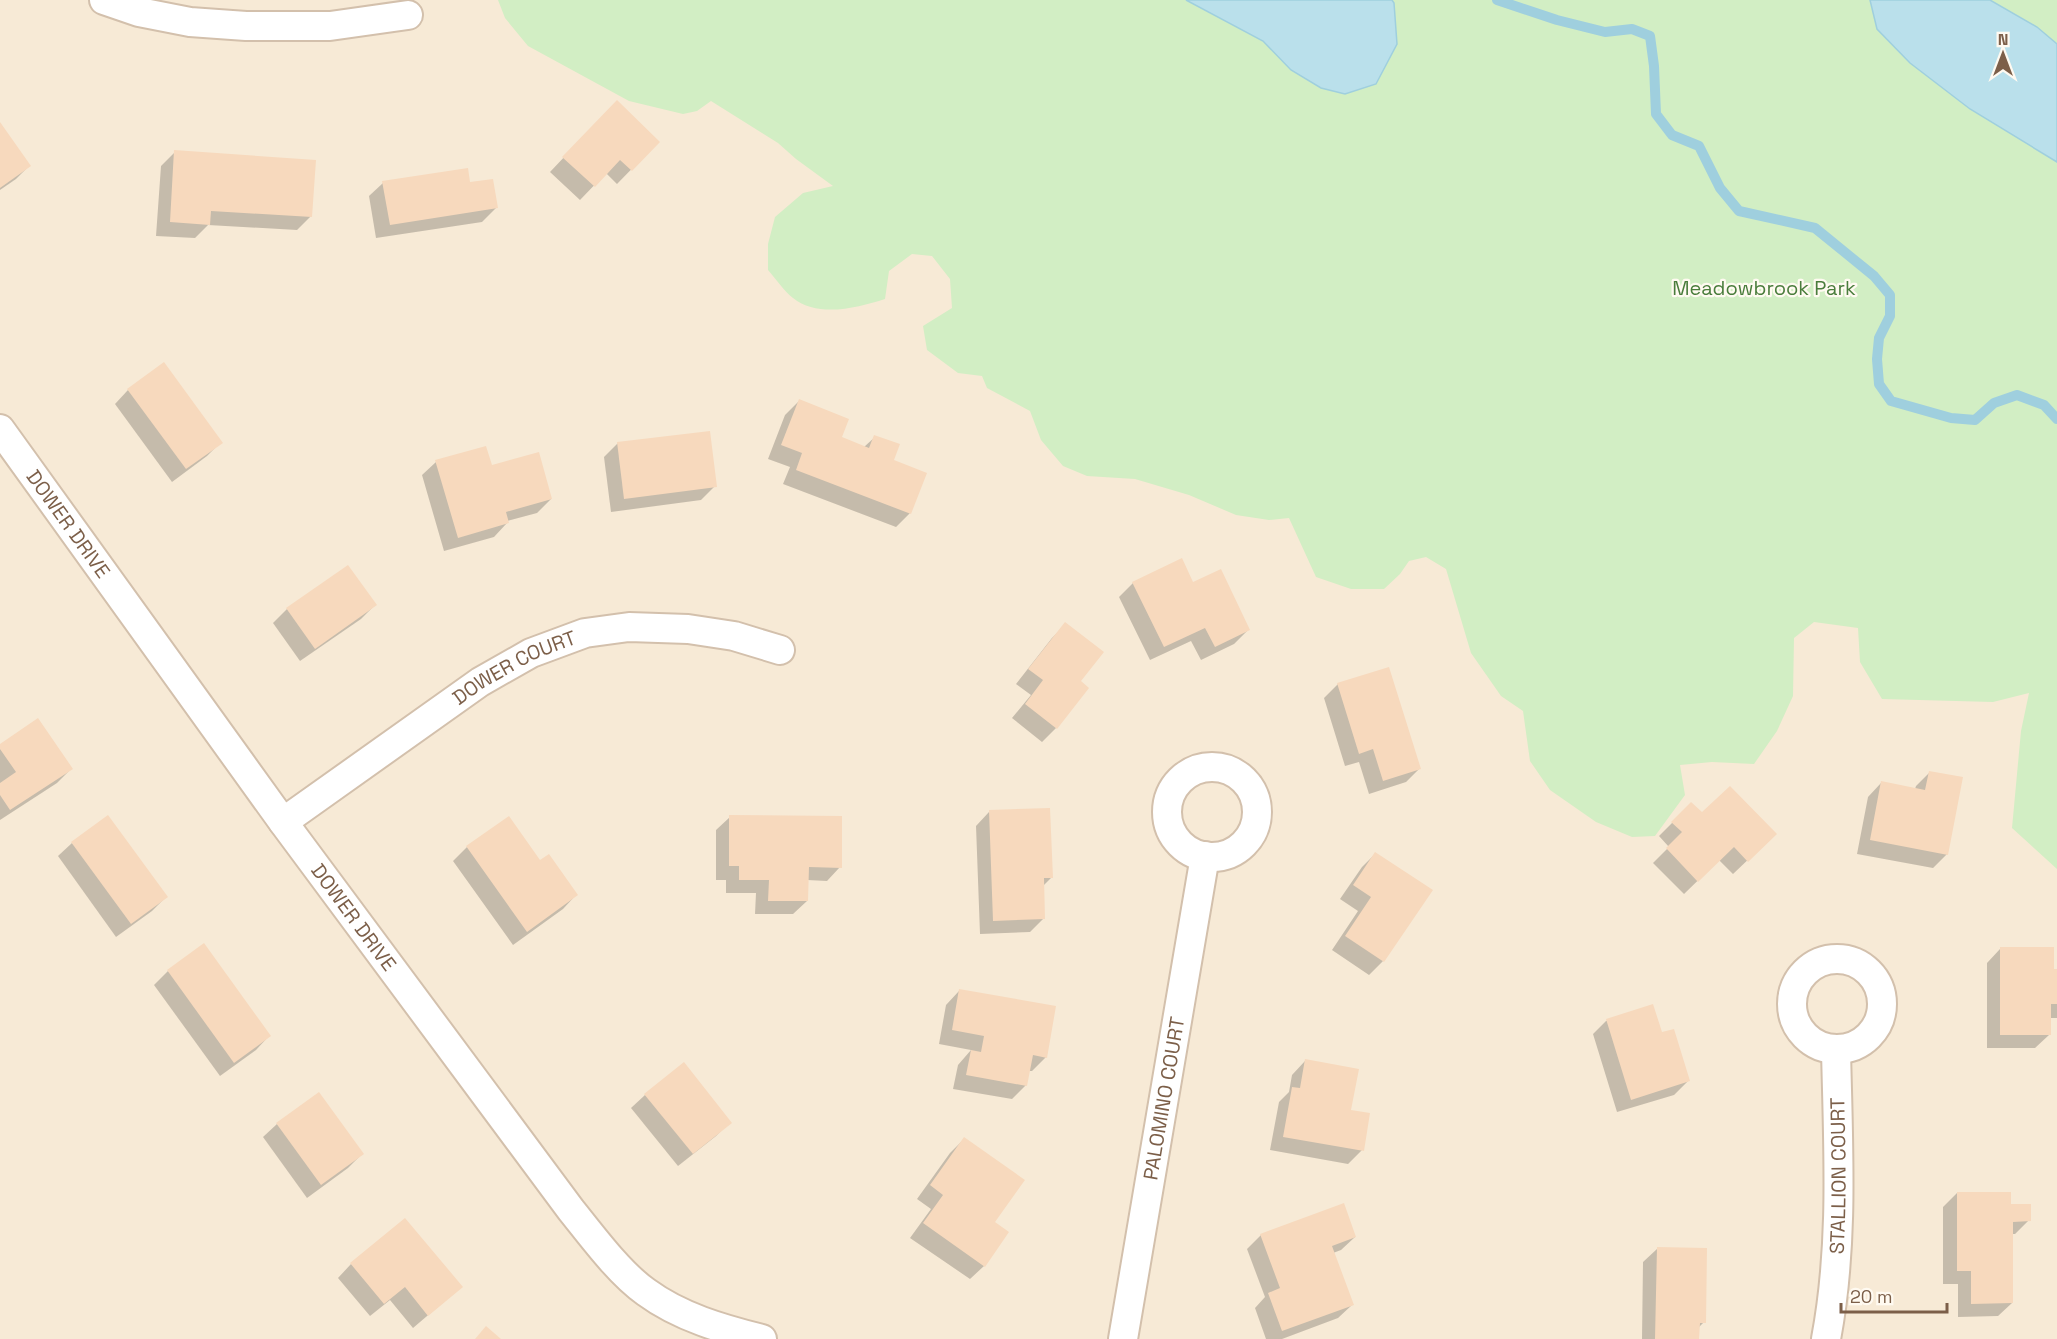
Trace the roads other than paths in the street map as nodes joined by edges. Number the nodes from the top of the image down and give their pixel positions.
1 (104, 0) edge
2 (408, 15) dead end
3 (0, 429) edge
4 (780, 650) dead end
5 (283, 822) junction
6 (1205, 856) dead end
7 (1836, 1049) dead end
8 (762, 1339) edge
9 (1123, 1339) edge
10 (1826, 1339) edge

1 - 2 street
3 - 5 street, DOWER DRIVE
4 - 5 street, DOWER COURT
5 - 8 street, DOWER DRIVE
6 - 9 street, PALOMINO COURT
7 - 10 street, STALLION COURT

